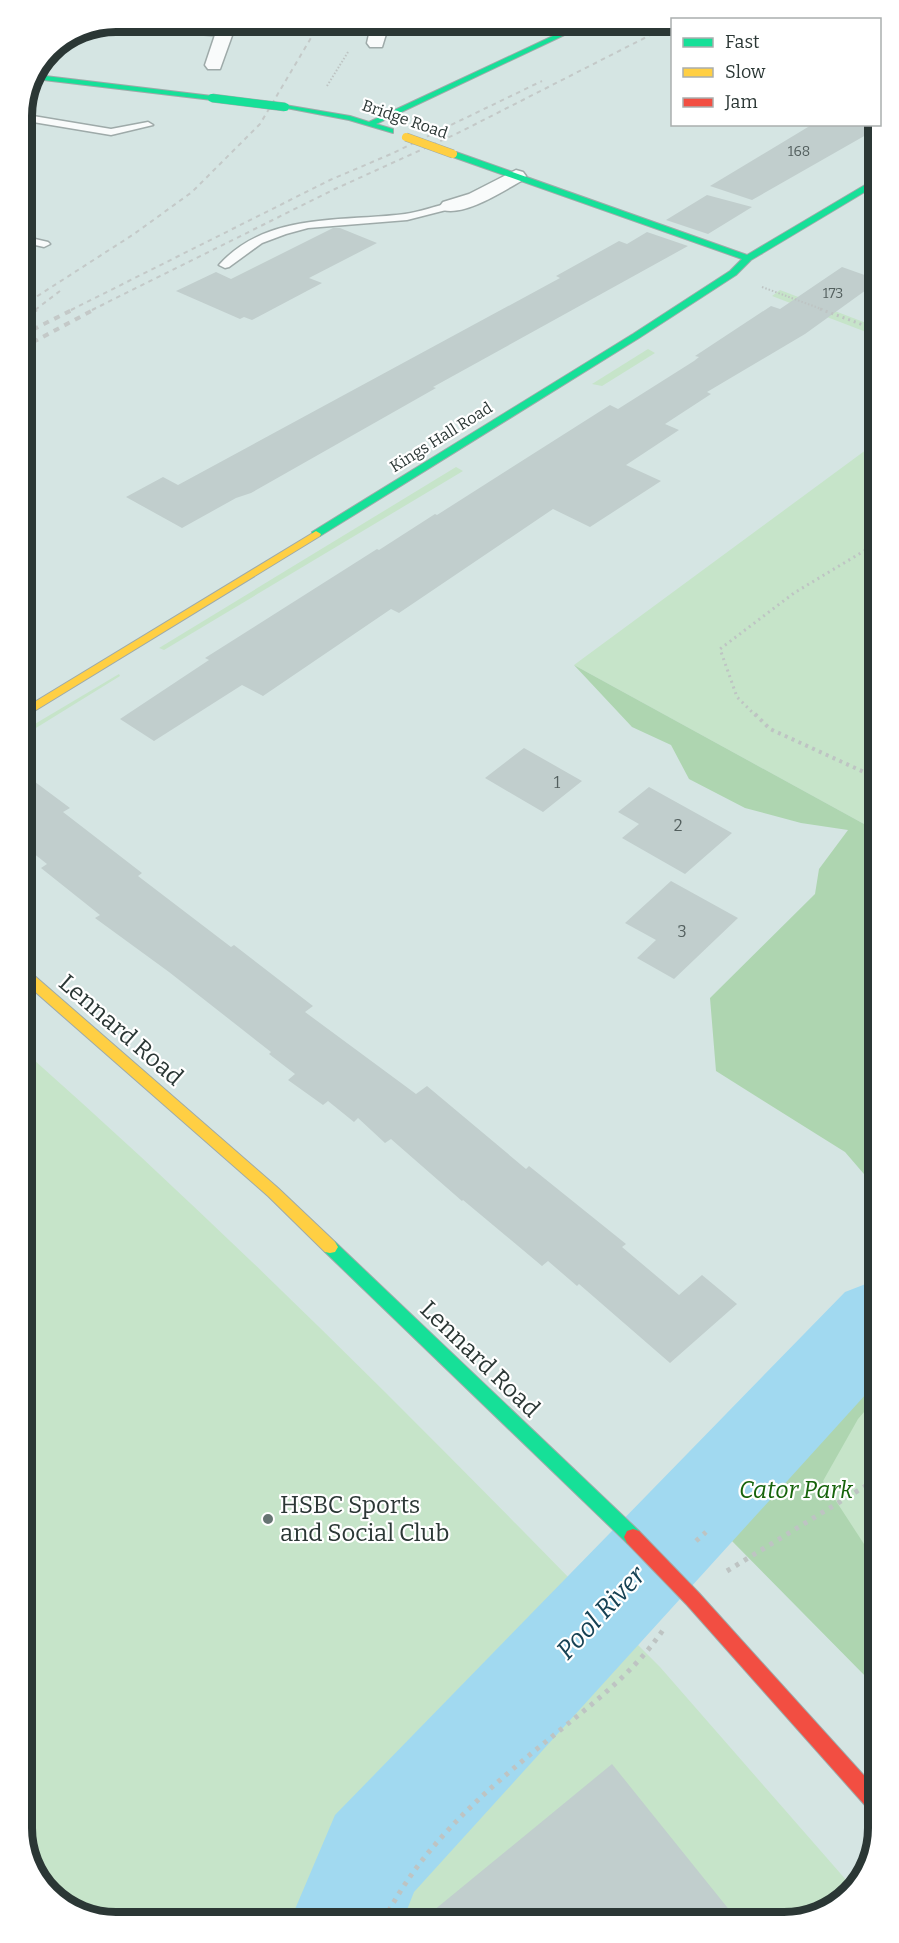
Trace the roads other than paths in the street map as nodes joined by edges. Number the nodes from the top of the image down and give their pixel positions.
1 (224, 32) edge
2 (379, 32) edge
3 (567, 32) edge
4 (376, 44) dead end
5 (214, 65) dead end
6 (40, 78) edge
7 (32, 119) edge
8 (370, 124) junction
9 (148, 125) dead end
10 (516, 176) junction
11 (868, 187) edge
12 (450, 206) joint
13 (32, 241) edge
14 (44, 244) dead end
15 (748, 258) junction
16 (225, 265) dead end
17 (32, 708) edge
18 (32, 982) edge
19 (868, 1794) edge

1 - 5 street
2 - 4 street
3 - 8 street
6 - 8 street, Bridge Road, bridge
7 - 9 lane
8 - 10 street, Bridge Road, bridge
10 - 12 street
10 - 15 street, Bridge Road
11 - 15 street, Kings Hall Road
12 - 16 lane
13 - 14 lane
15 - 17 street, Kings Hall Road
18 - 19 street, Lennard Road

